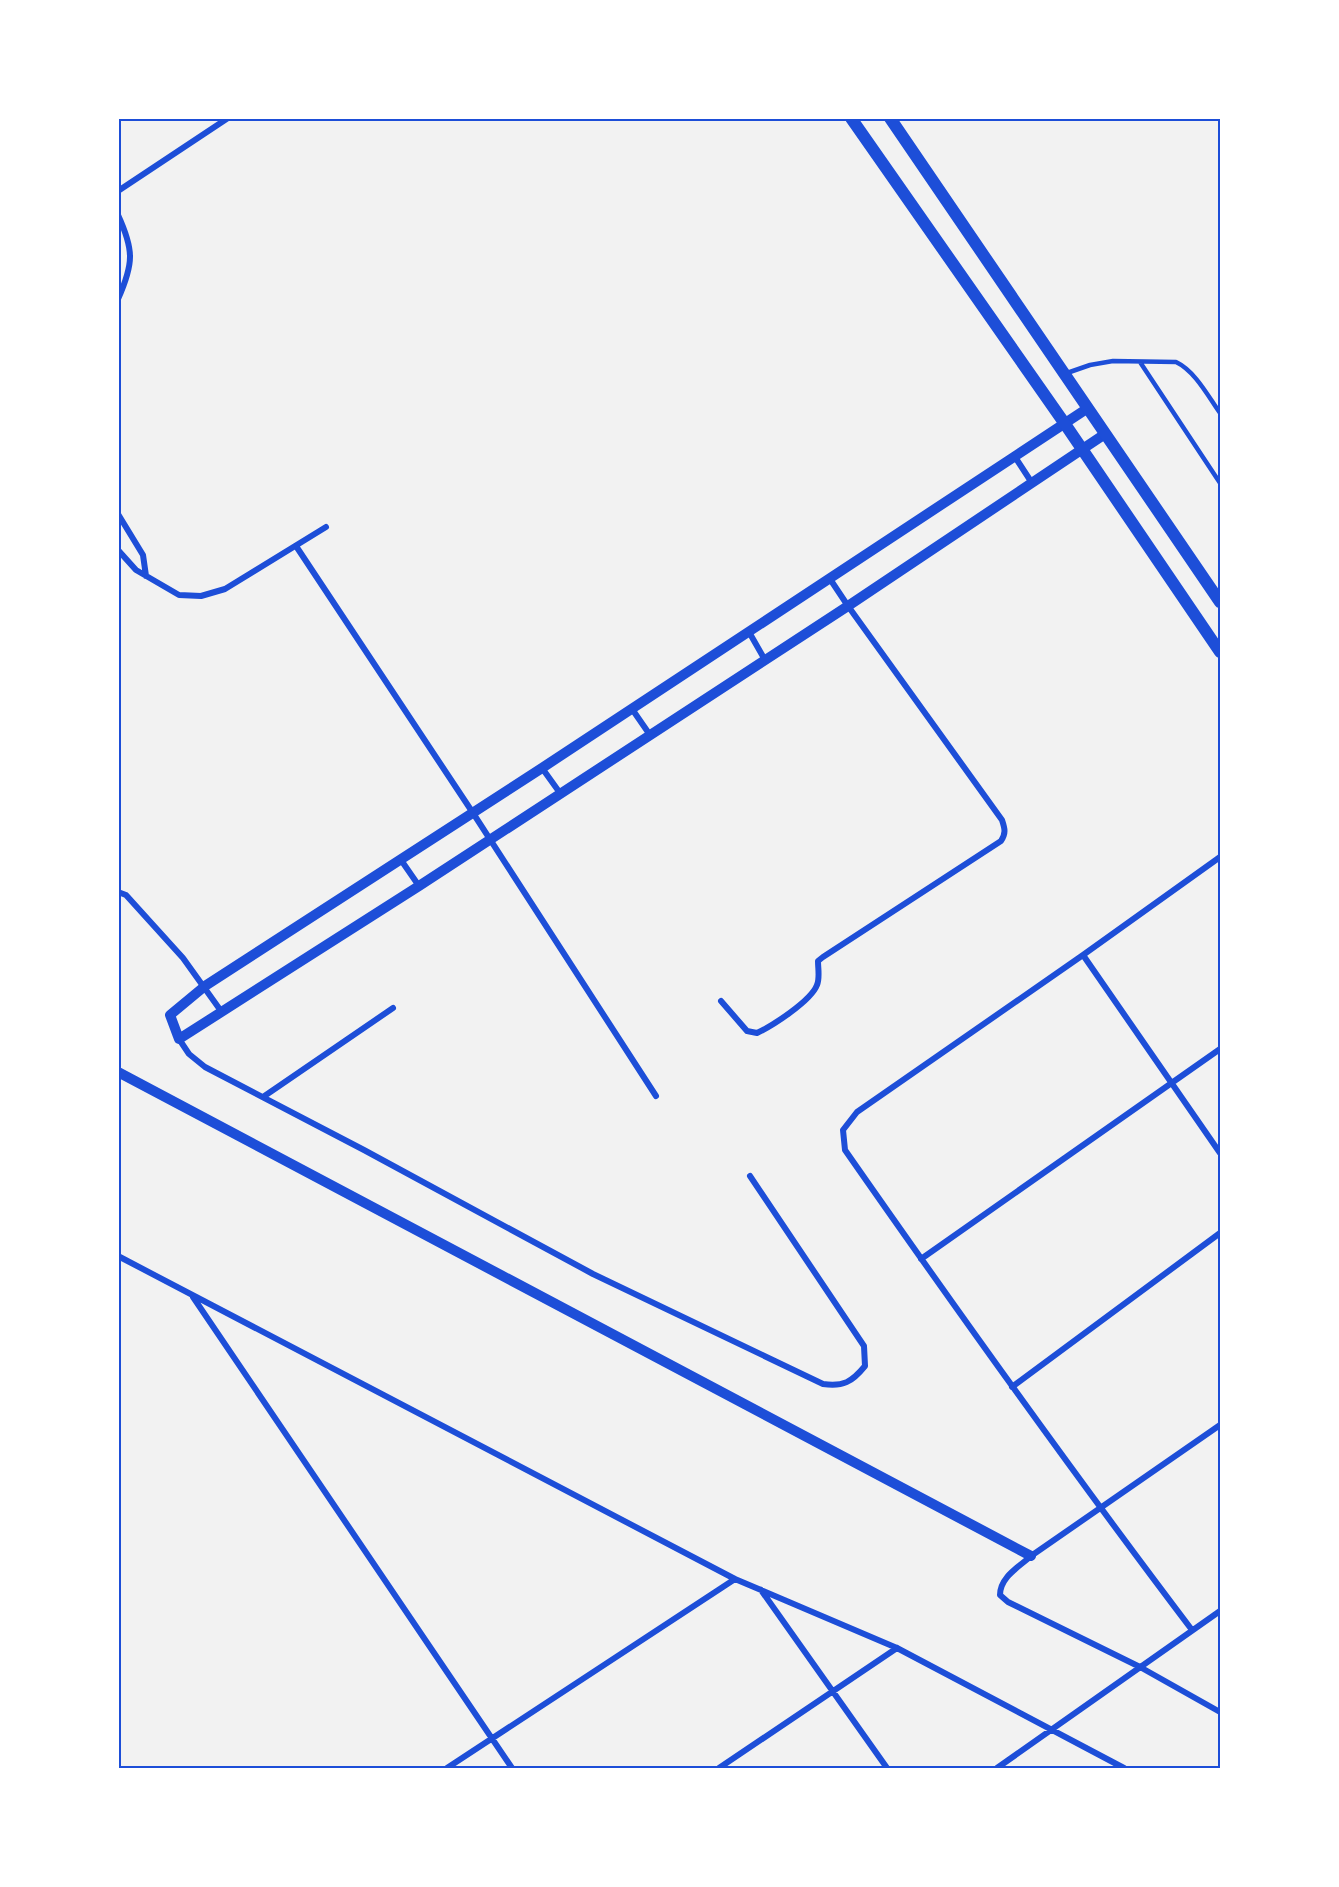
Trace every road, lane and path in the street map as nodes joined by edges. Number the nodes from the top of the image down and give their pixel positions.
1 (228, 118) edge
2 (851, 118) edge
3 (890, 118) edge
4 (118, 191) edge
5 (118, 215) edge
6 (118, 299) edge
7 (1140, 362) junction
8 (1064, 374) junction
9 (1088, 408) junction
10 (1221, 413) edge
11 (1065, 424) junction
12 (1105, 434) junction
13 (1083, 450) junction
14 (1015, 457) junction
15 (1033, 483) junction
16 (1221, 483) edge
17 (118, 514) edge
18 (326, 526) dead end
19 (296, 546) junction
20 (118, 550) edge
21 (146, 576) junction
22 (830, 579) junction
23 (1221, 602) edge
24 (848, 606) junction
25 (749, 632) junction
26 (1221, 652) edge
27 (765, 660) junction
28 (632, 709) junction
29 (650, 735) junction
30 (542, 768) junction
31 (560, 793) junction
32 (473, 813) junction
33 (490, 839) junction
34 (1221, 857) edge
35 (401, 860) junction
36 (419, 886) junction
37 (118, 892) edge
38 (1083, 955) junction
39 (205, 986) junction
40 (722, 1001) dead end
41 (393, 1008) dead end
42 (221, 1011) junction
43 (179, 1039) junction
44 (1221, 1049) edge
45 (118, 1072) edge
46 (1172, 1083) junction
47 (656, 1096) dead end
48 (263, 1097) junction
49 (1221, 1153) edge
50 (750, 1176) dead end
51 (1221, 1233) edge
52 (118, 1256) edge
53 (921, 1259) junction
54 (191, 1294) junction
55 (1012, 1387) junction
56 (1221, 1425) edge
57 (1100, 1509) junction
58 (1031, 1556) junction
59 (735, 1579) junction
60 (760, 1589) junction
61 (1221, 1611) edge
62 (1192, 1630) junction
63 (897, 1648) junction
64 (1140, 1667) junction
65 (833, 1692) junction
66 (1221, 1712) edge
67 (1053, 1730) junction
68 (492, 1738) junction
69 (447, 1768) edge
70 (512, 1768) edge
71 (719, 1768) edge
72 (887, 1768) edge
73 (997, 1768) edge
74 (1124, 1768) edge

1 - 4 street
2 - 11 main road
3 - 8 main road
5 - 6 street
7 - 8 lane
7 - 10 lane
7 - 16 lane
8 - 9 main road
9 - 11 street
9 - 12 main road
11 - 13 main road
11 - 14 street
12 - 13 street
12 - 23 main road
13 - 15 street
13 - 26 main road
14 - 15 street
14 - 22 street
15 - 24 street
17 - 21 street
18 - 19 street
19 - 21 street
19 - 32 street
20 - 21 street
22 - 24 street
22 - 25 street
24 - 27 street
24 - 40 street
25 - 27 street
25 - 28 street
27 - 29 street
28 - 29 street
28 - 30 street
29 - 31 street
30 - 31 street
30 - 32 street
31 - 33 street
32 - 33 street
32 - 35 street
33 - 36 street
33 - 47 street
34 - 38 street
35 - 36 street
35 - 39 street
36 - 42 street
37 - 39 street
38 - 46 street
38 - 53 street
39 - 42 street
39 - 43 street
41 - 48 street
42 - 43 street
43 - 48 street
44 - 46 street
45 - 58 street
46 - 49 street
46 - 53 street
48 - 50 street
51 - 55 street
52 - 54 street
53 - 55 street
54 - 59 street
54 - 68 street
55 - 57 street
56 - 57 street
57 - 58 street
57 - 62 street
58 - 64 street
59 - 60 street
59 - 68 street
60 - 63 street
60 - 65 street
61 - 62 street
62 - 64 street
63 - 65 street
63 - 67 street
64 - 66 street
64 - 67 street
65 - 71 street
65 - 72 street
67 - 73 street
67 - 74 street
68 - 69 street
68 - 70 street

